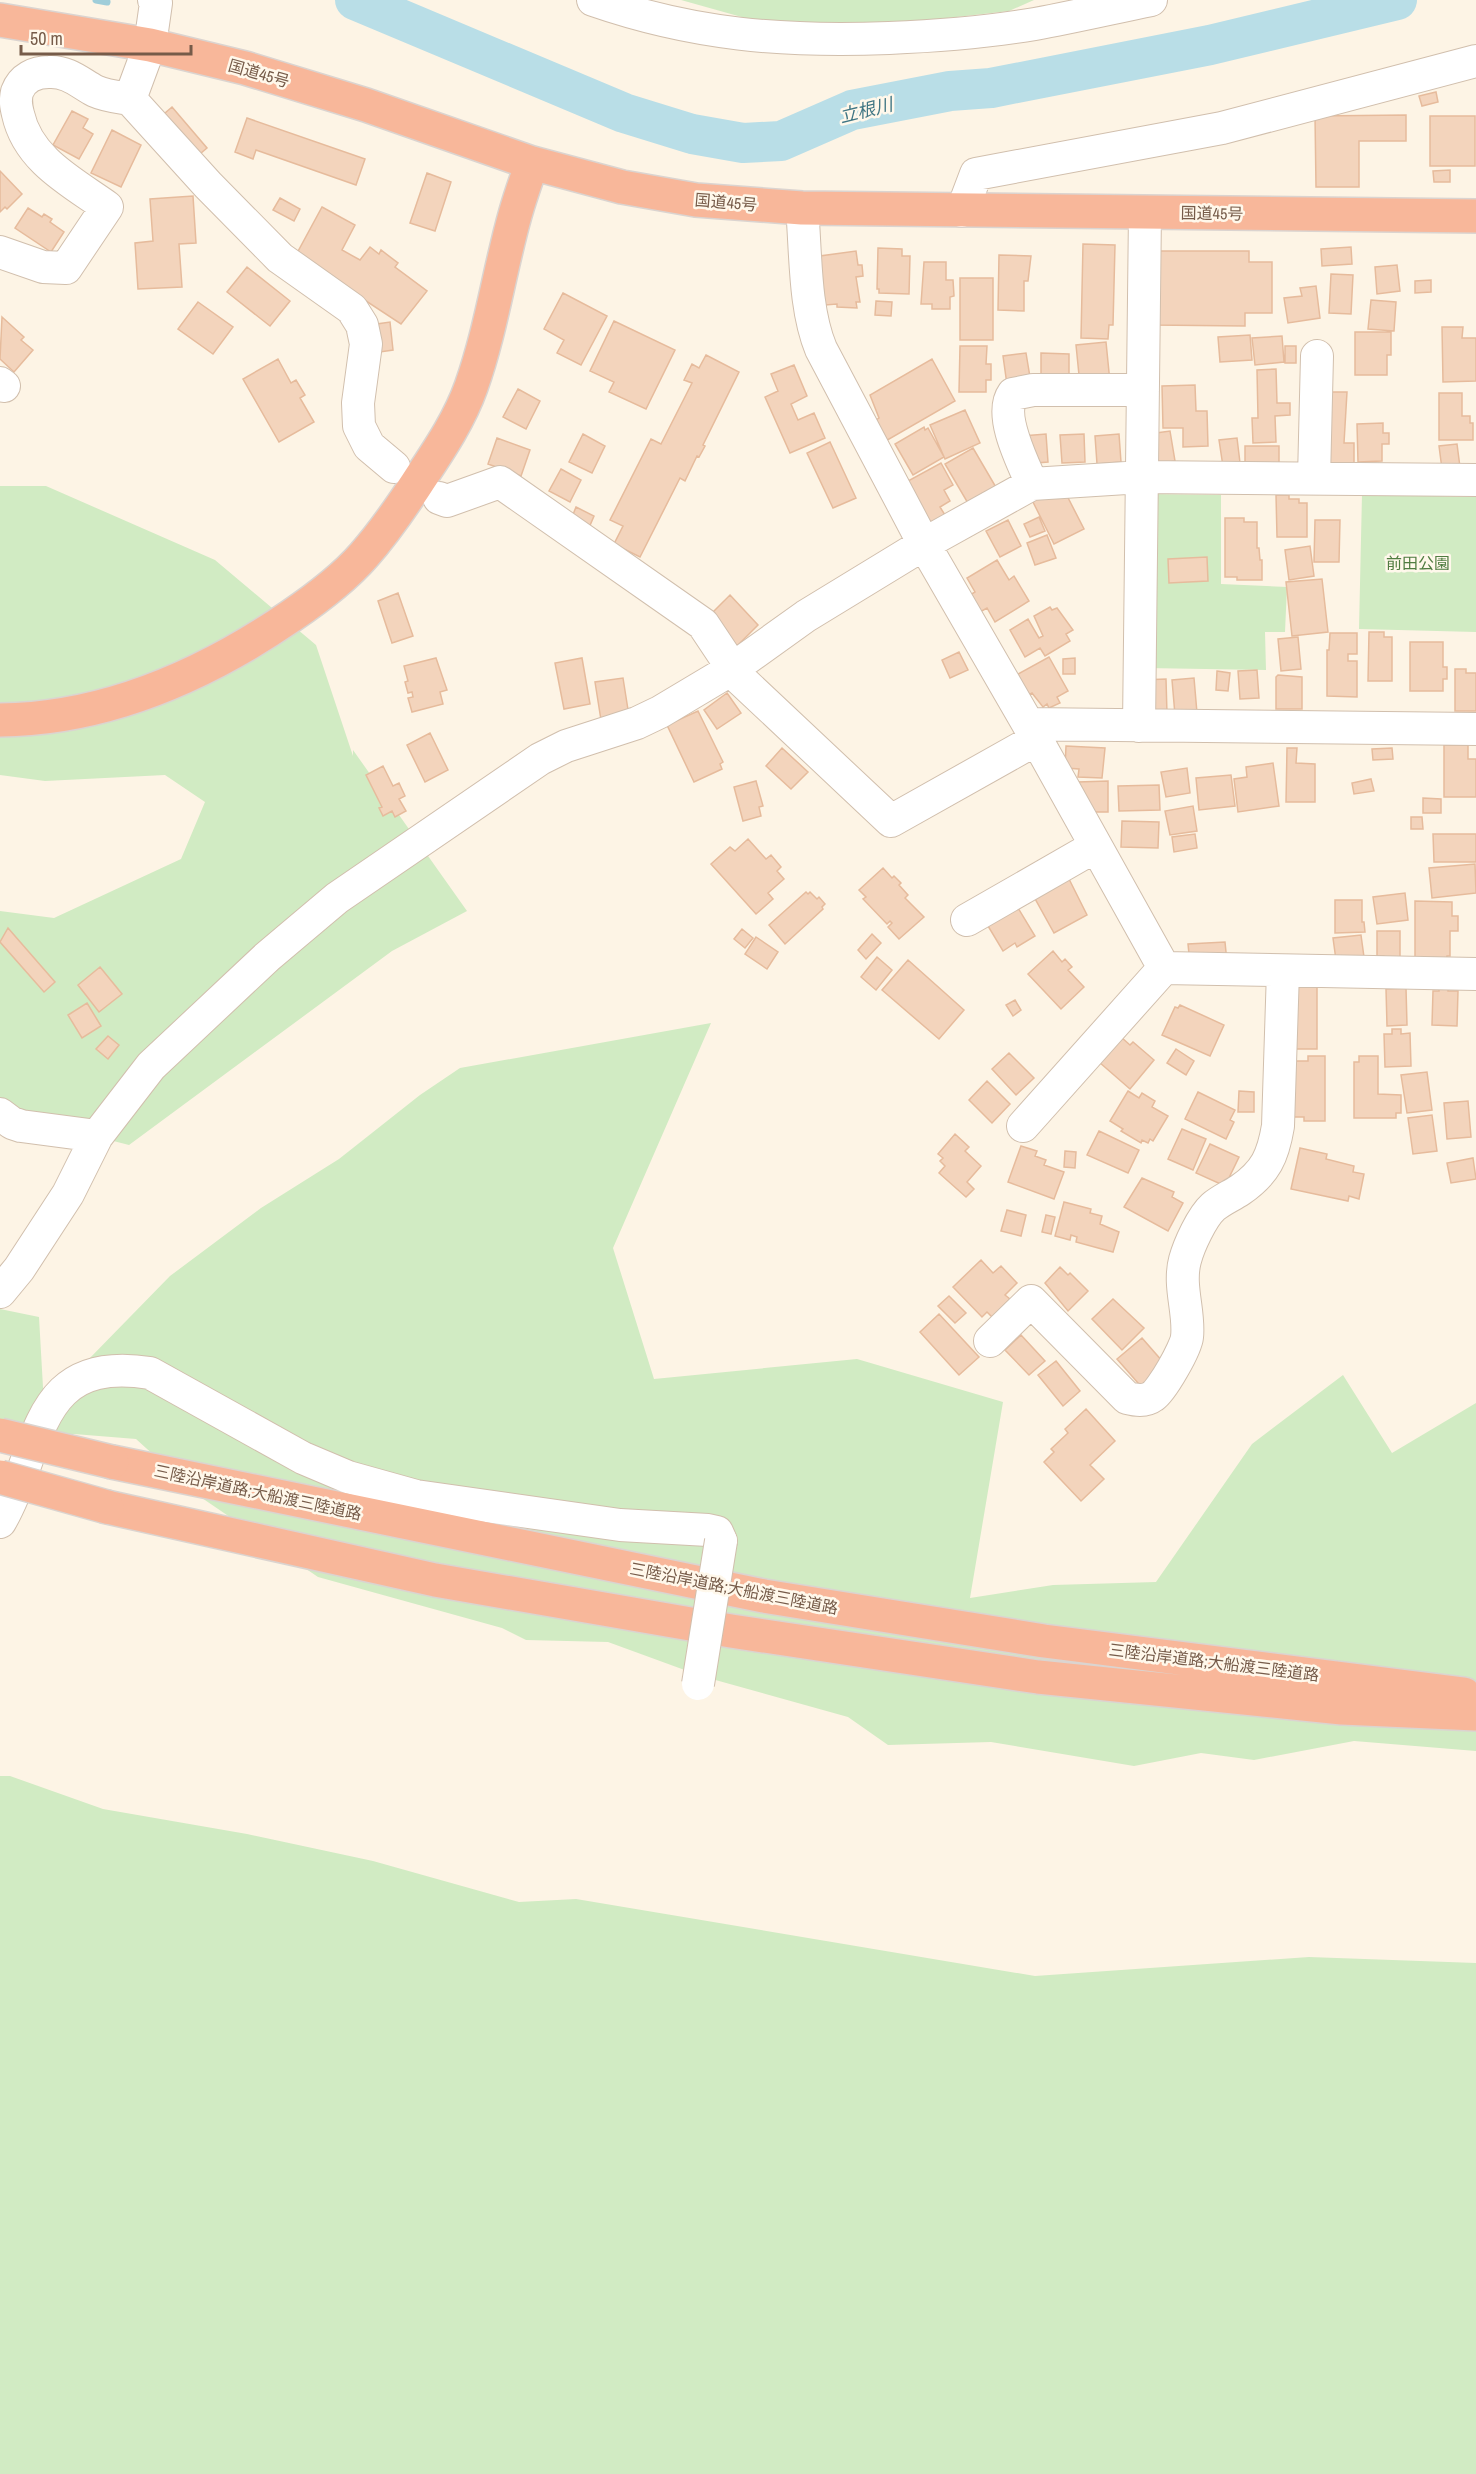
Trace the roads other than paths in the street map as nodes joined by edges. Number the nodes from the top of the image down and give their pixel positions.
1 (154, 0) edge
2 (592, 0) edge
3 (1151, 0) edge
4 (0, 20) edge
5 (150, 45) junction
6 (1476, 61) edge
7 (130, 99) junction
8 (532, 163) junction
9 (802, 208) junction
10 (962, 211) junction
11 (1144, 212) junction
12 (1476, 216) edge
13 (0, 252) edge
14 (1317, 356) dead end
15 (1143, 390) junction
16 (394, 467) dead end
17 (1142, 477) junction
18 (1314, 478) junction
19 (1476, 480) edge
20 (1032, 484) junction
21 (440, 498) dead end
22 (924, 544) junction
23 (732, 669) junction
24 (0, 720) edge
25 (1139, 726) junction
26 (1476, 729) edge
27 (1032, 732) junction
28 (1096, 846) junction
29 (967, 920) dead end
30 (1164, 968) junction
31 (1283, 971) junction
32 (1476, 974) edge
33 (0, 1114) edge
34 (1023, 1126) dead end
35 (97, 1136) junction
36 (0, 1292) edge
37 (990, 1341) dead end
38 (0, 1435) edge
39 (0, 1477) edge
40 (0, 1522) edge
41 (698, 1684) dead end
42 (1476, 1696) edge
43 (1476, 1714) edge

1 - 5 street
2 - 3 street
4 - 5 highway, 国道45号
5 - 7 street
5 - 8 highway, 国道45号
6 - 10 street
7 - 13 street
7 - 16 street
8 - 9 highway, 国道45号
8 - 24 highway
9 - 10 highway, 国道45号
9 - 22 street
10 - 11 highway, 国道45号
11 - 12 highway, 国道45号
11 - 15 street
14 - 18 street
15 - 17 street
15 - 20 street
17 - 18 street
17 - 20 street
17 - 25 street
18 - 19 street
20 - 22 street
21 - 23 street
22 - 23 street
22 - 27 street
23 - 27 street
23 - 35 street
25 - 26 street
25 - 27 street
27 - 28 street
28 - 29 street
28 - 30 street
30 - 31 street
30 - 34 street
31 - 32 street
31 - 37 street
33 - 35 street
35 - 36 street
38 - 42 highway, 三陸沿岸道路;大船渡三陸道路, bridge
39 - 43 highway, 三陸沿岸道路;大船渡三陸道路, bridge
40 - 41 street, bridge

